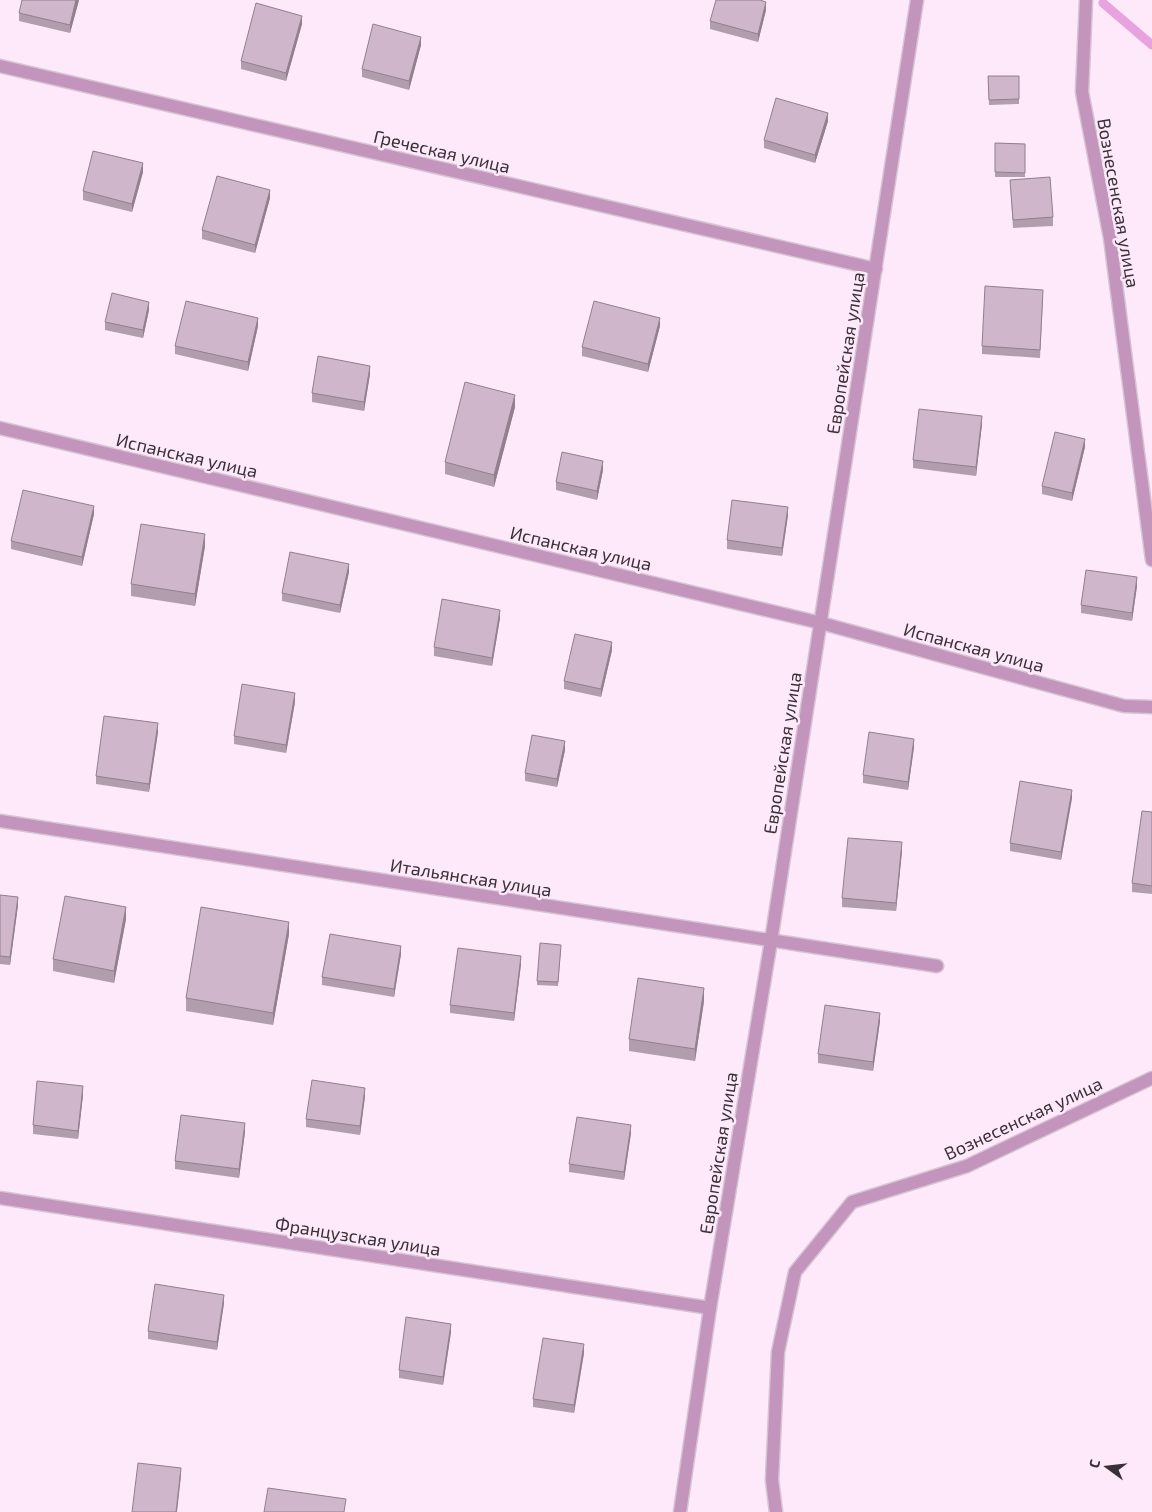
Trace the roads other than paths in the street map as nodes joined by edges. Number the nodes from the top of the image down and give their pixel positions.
1 (917, 0) edge
2 (1086, 0) edge
3 (0, 66) edge
4 (876, 270) junction
5 (0, 428) edge
6 (1152, 560) edge
7 (821, 623) junction
8 (1152, 707) edge
9 (0, 822) edge
10 (771, 941) junction
11 (936, 966) dead end
12 (1152, 1078) edge
13 (0, 1198) edge
14 (710, 1308) junction
15 (680, 1512) edge
16 (776, 1512) edge

1 - 4 street, Европейская улица
2 - 6 street, Вознесенская улица
3 - 4 street, Греческая улица
4 - 7 street, Европейская улица
5 - 7 street, Испанская улица
7 - 8 street, Испанская улица
7 - 10 street, Европейская улица
9 - 10 street, Итальянская улица
10 - 11 street, Итальянская улица
10 - 14 street, Европейская улица
12 - 16 street, Вознесенская улица
13 - 14 street, Французская улица
14 - 15 street, Европейская улица

